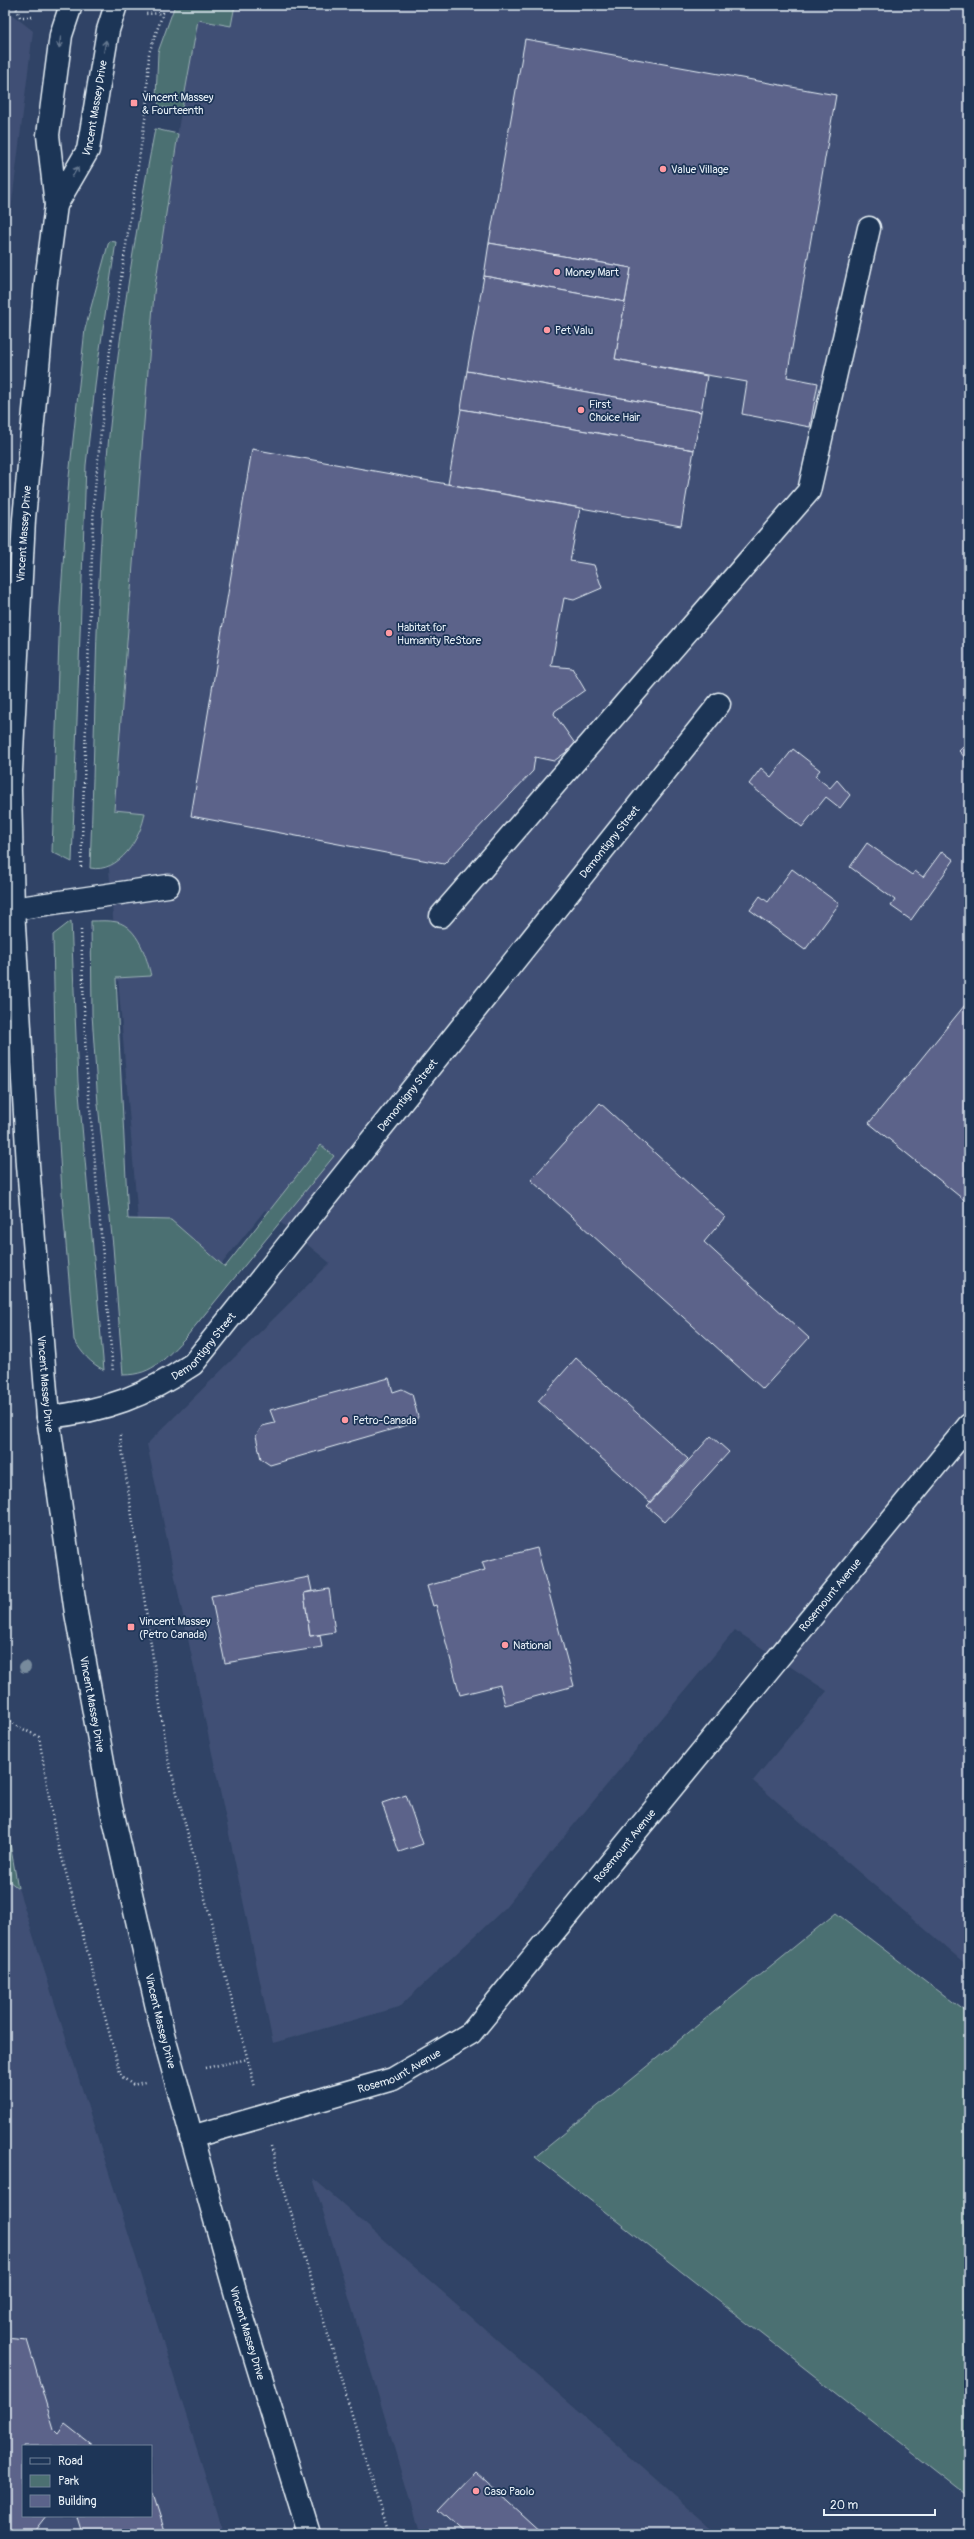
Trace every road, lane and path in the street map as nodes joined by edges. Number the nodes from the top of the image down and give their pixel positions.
1 (15, 5) edge
2 (71, 5) edge
3 (116, 5) edge
4 (163, 13) dead end
5 (32, 17) dead end
6 (56, 205) junction
7 (869, 228) dead end
8 (719, 704) dead end
9 (168, 886) dead end
10 (80, 900) junction
11 (13, 909) junction
12 (441, 916) dead end
13 (116, 1405) junction
14 (48, 1417) junction
15 (969, 1425) edge
16 (5, 1715) edge
17 (248, 2059) junction
18 (173, 2075) junction
19 (262, 2116) junction
20 (191, 2137) junction
21 (309, 2534) edge
22 (388, 2534) edge

1 - 5 path
2 -> 6 main road, Vincent Massey Drive
6 -> 3 main road, Vincent Massey Drive
4 - 10 path
6 - 11 main road, Vincent Massey Drive
7 - 12 main road
8 - 13 main road, Demontigny Street
9 - 10 main road
10 - 11 main road
10 - 13 path
11 - 14 main road, Vincent Massey Drive
13 - 14 main road, Demontigny Street
13 - 17 path
14 - 18 main road, Vincent Massey Drive
15 - 19 main road, Rosemount Avenue
16 - 18 path
17 - 18 path
17 - 19 path
18 - 20 main road, Vincent Massey Drive
19 - 20 main road, Rosemount Avenue
19 - 22 path
20 - 21 main road, Vincent Massey Drive

